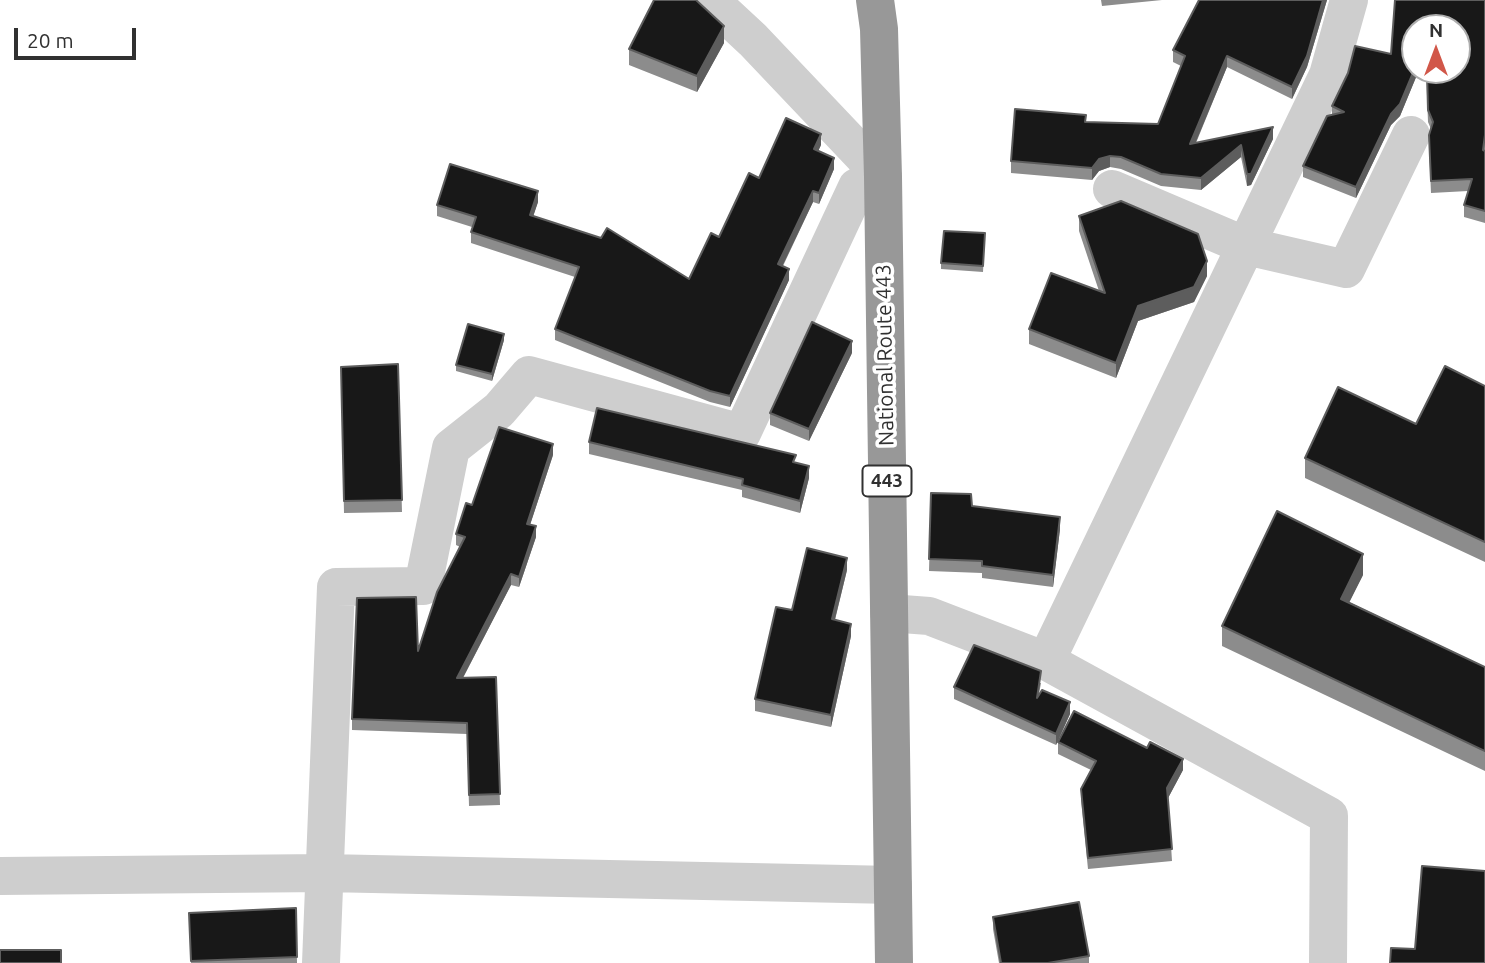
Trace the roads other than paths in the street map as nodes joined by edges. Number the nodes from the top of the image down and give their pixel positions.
1 (710, 0) edge
2 (875, 0) edge
3 (1349, 0) edge
4 (1411, 135) dead end
5 (883, 177) junction
6 (1112, 189) dead end
7 (1246, 246) junction
8 (889, 612) junction
9 (1046, 661) junction
10 (325, 873) junction
11 (0, 876) edge
12 (893, 885) junction
13 (321, 963) edge
14 (894, 963) edge
15 (1328, 963) edge

1 - 5 street
2 - 5 highway, National Route 443 / 443
3 - 7 street
4 - 7 street
5 - 8 highway, National Route 443 / 443
5 - 10 street
6 - 7 street
7 - 9 street
8 - 9 street
8 - 12 highway, National Route 443 / 443
9 - 15 street
10 - 11 street
10 - 12 street
10 - 13 street
12 - 14 highway, National Route 443 / 443

